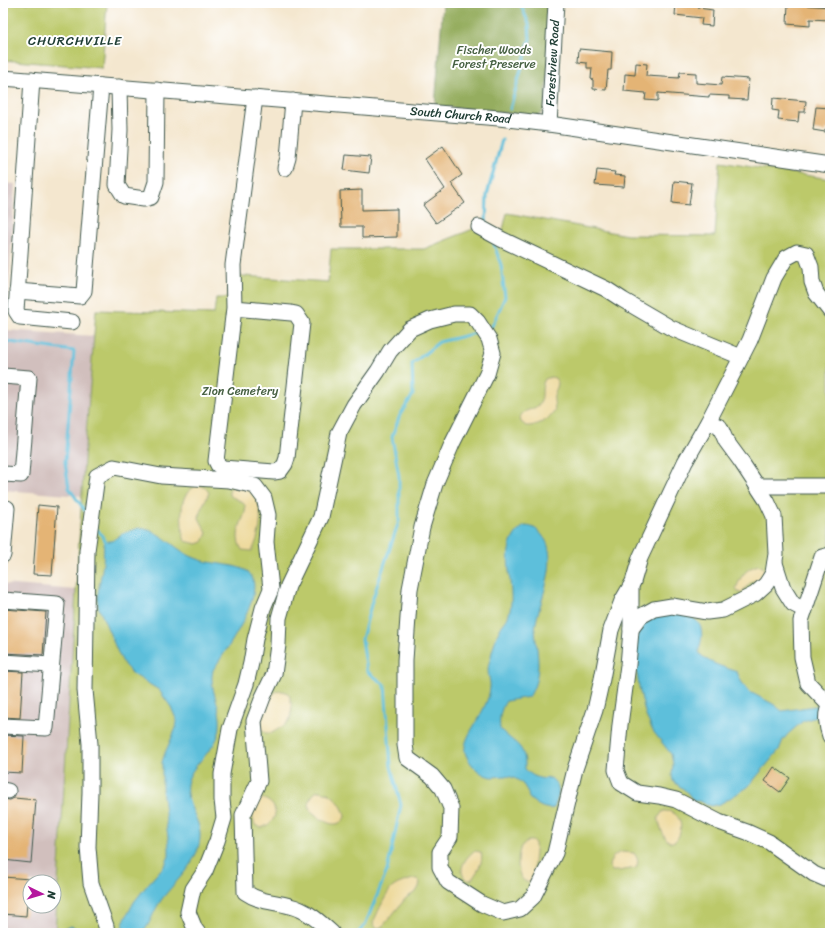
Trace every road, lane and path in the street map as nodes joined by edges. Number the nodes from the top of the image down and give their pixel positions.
1 (556, 3) edge
2 (3, 78) edge
3 (32, 80) junction
4 (95, 85) junction
5 (119, 87) junction
6 (157, 90) junction
7 (255, 98) junction
8 (293, 101) junction
9 (549, 124) junction
10 (830, 165) edge
11 (285, 168) dead end
12 (479, 227) dead end
13 (17, 291) junction
14 (234, 308) junction
15 (830, 311) edge
16 (72, 322) dead end
17 (741, 357) junction
18 (3, 376) edge
19 (708, 422) junction
20 (3, 474) edge
21 (757, 486) junction
22 (830, 486) edge
23 (7, 508) dead end
24 (3, 555) edge
25 (830, 555) edge
26 (774, 563) junction
27 (631, 585) junction
28 (3, 600) edge
29 (805, 610) junction
30 (631, 629) junction
31 (3, 662) edge
32 (52, 665) junction
33 (830, 706) edge
34 (3, 726) edge
35 (830, 736) edge
36 (830, 881) edge
37 (107, 933) edge
38 (198, 933) edge
39 (332, 933) edge

1 - 9 street, Forestview Road
2 - 3 street, South Church Road
3 - 4 street, South Church Road
3 - 13 street
4 - 5 street, South Church Road
4 - 13 street
5 - 6 street, South Church Road
5 - 6 street
6 - 7 street, South Church Road
7 - 8 street, South Church Road
7 - 14 street
8 - 9 street, South Church Road
8 - 11 street
9 - 10 street, South Church Road
12 - 17 street
13 - 16 street
14 - 14 street
15 - 17 street
17 - 19 street
18 - 20 street
19 - 21 street
19 - 27 street
21 - 22 street
21 - 26 street
23 - 24 street
25 - 29 street
26 - 29 street
26 - 30 street
27 - 30 street
27 - 39 street
28 - 32 street
29 - 33 street
30 - 36 street
31 - 32 street
32 - 34 street
33 - 35 street
37 - 38 street

